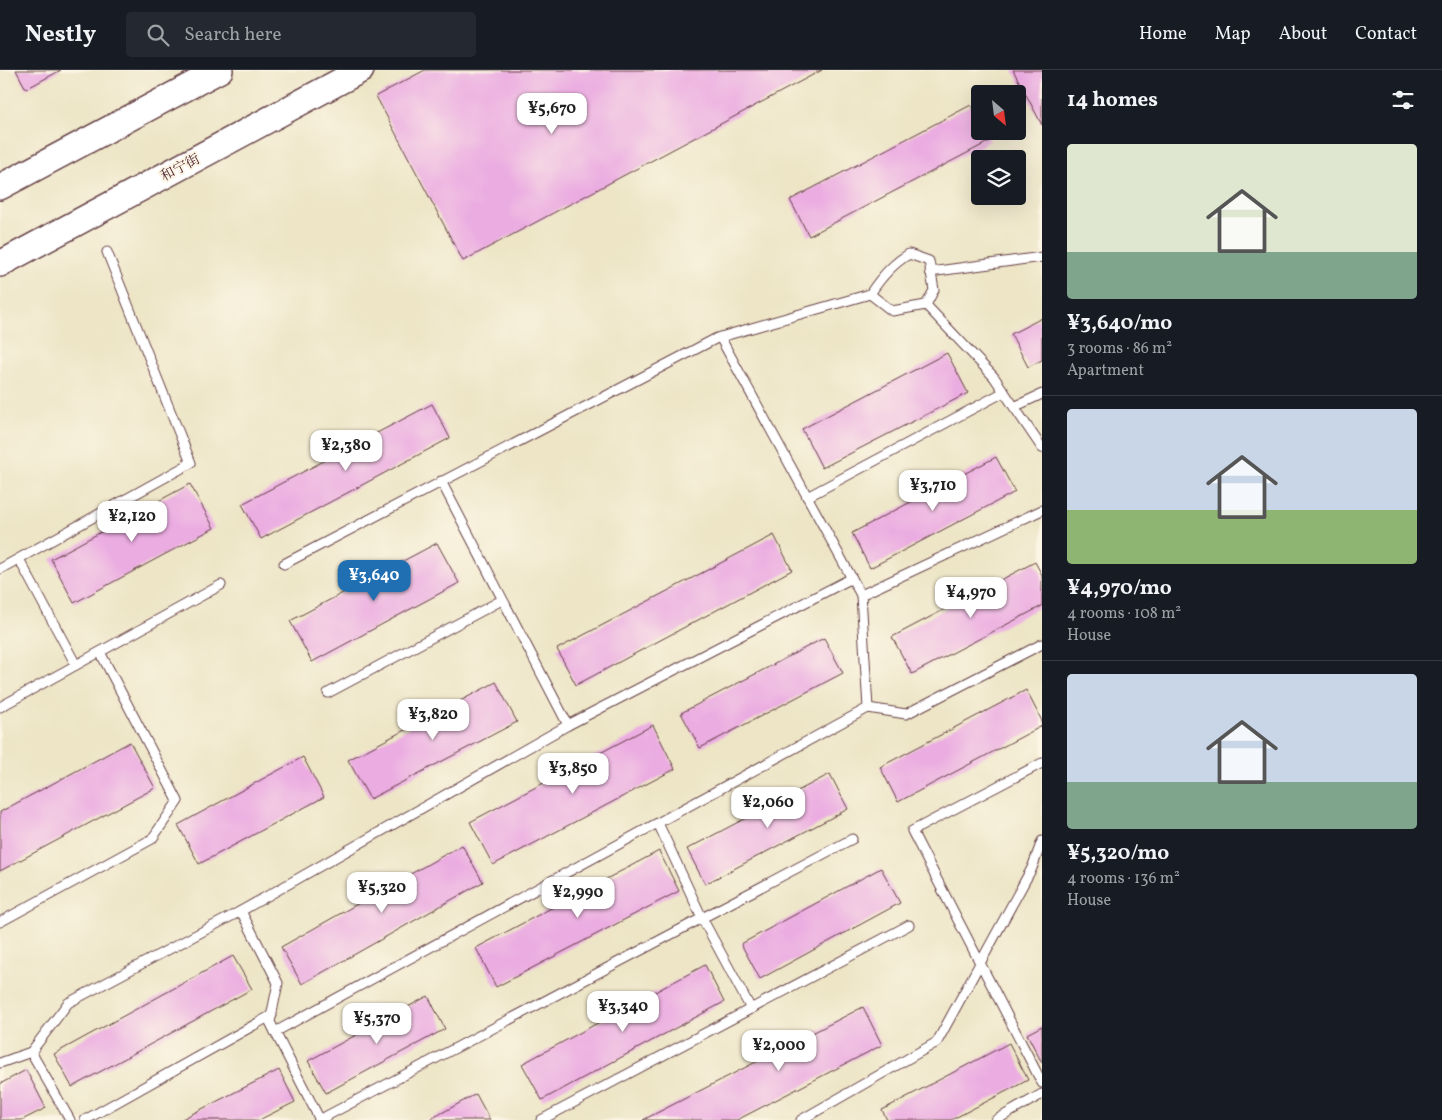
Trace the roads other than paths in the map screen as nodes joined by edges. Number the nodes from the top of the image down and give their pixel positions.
1 (220, 70) edge
2 (361, 70) edge
3 (0, 187) edge
4 (107, 252) dead end
5 (1042, 257) edge
6 (0, 264) edge
7 (930, 272) junction
8 (870, 294) junction
9 (926, 306) junction
10 (720, 337) junction
11 (1004, 392) junction
12 (1042, 394) edge
13 (1014, 407) junction
14 (1042, 448) edge
15 (441, 482) junction
16 (807, 496) junction
17 (1042, 510) edge
18 (19, 559) junction
19 (284, 564) dead end
20 (0, 569) edge
21 (852, 578) junction
22 (221, 585) dead end
23 (861, 595) junction
24 (502, 600) junction
25 (1042, 644) edge
26 (100, 652) junction
27 (76, 665) junction
28 (328, 693) dead end
29 (0, 707) edge
30 (868, 708) junction
31 (568, 725) junction
32 (1042, 763) edge
33 (658, 823) junction
34 (852, 839) dead end
35 (1042, 841) edge
36 (1042, 864) edge
37 (1032, 868) junction
38 (242, 911) junction
39 (702, 918) junction
40 (0, 922) edge
41 (909, 926) dead end
42 (980, 964) junction
43 (751, 1009) junction
44 (272, 1015) junction
45 (275, 1032) junction
46 (31, 1052) junction
47 (0, 1063) edge
48 (1042, 1083) edge
49 (1042, 1094) edge
50 (70, 1120) edge
51 (85, 1120) edge
52 (320, 1120) edge
53 (541, 1120) edge
54 (801, 1120) edge
55 (996, 1120) edge

1 - 3 main road
2 - 6 main road, 和宁街
4 - 18 lane
5 - 7 lane
7 - 8 lane
7 - 9 lane
8 - 9 lane
8 - 10 lane
9 - 11 lane
10 - 15 lane
10 - 16 lane
11 - 13 lane
11 - 16 lane
12 - 13 lane
13 - 14 lane
15 - 19 lane
15 - 24 lane
16 - 21 lane
17 - 23 lane
18 - 20 lane
18 - 27 lane
21 - 23 lane
21 - 31 lane
22 - 26 lane
23 - 30 lane
24 - 28 lane
24 - 31 lane
25 - 30 lane
26 - 27 lane
26 - 40 lane
27 - 29 lane
30 - 33 lane
31 - 38 lane
32 - 42 lane
33 - 39 lane
33 - 45 lane
34 - 39 lane
35 - 37 lane
36 - 37 lane
37 - 42 lane
38 - 44 lane
38 - 46 lane
39 - 43 lane
39 - 52 lane
41 - 43 lane
42 - 48 lane
42 - 54 lane
43 - 53 lane
44 - 45 lane
44 - 51 lane
45 - 52 lane
46 - 47 lane
46 - 50 lane
49 - 55 lane

